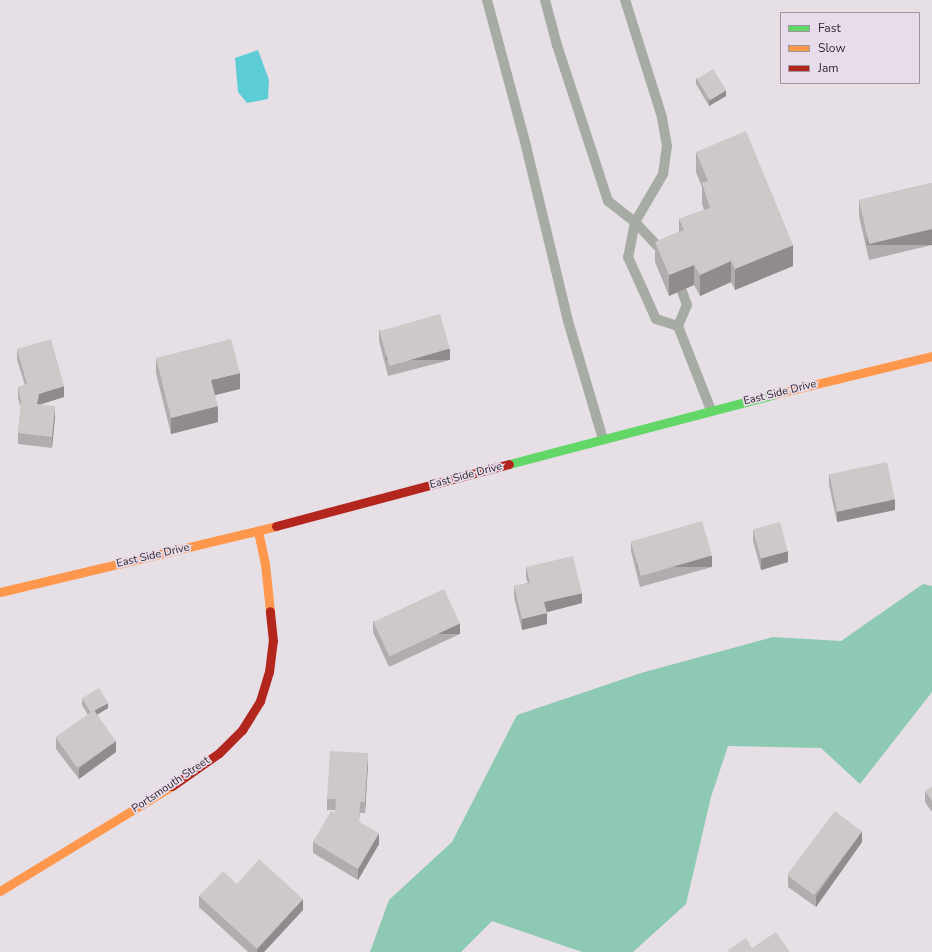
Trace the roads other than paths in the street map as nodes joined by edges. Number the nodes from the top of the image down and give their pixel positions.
1 (487, 0) edge
2 (545, 0) edge
3 (624, 0) edge
4 (635, 222) junction
5 (668, 256) edge
6 (682, 291) edge
7 (678, 326) junction
8 (932, 356) edge
9 (711, 410) junction
10 (603, 439) junction
11 (258, 531) junction
12 (0, 592) edge
13 (0, 890) edge

1 - 10 lane
2 - 4 lane
3 - 4 lane
4 - 5 lane
4 - 7 lane
6 - 7 lane
7 - 9 lane
8 - 9 main road, East Side Drive
9 - 10 main road, East Side Drive
10 - 11 main road, East Side Drive
11 - 12 main road, East Side Drive
11 - 13 main road, Portsmouth Street

